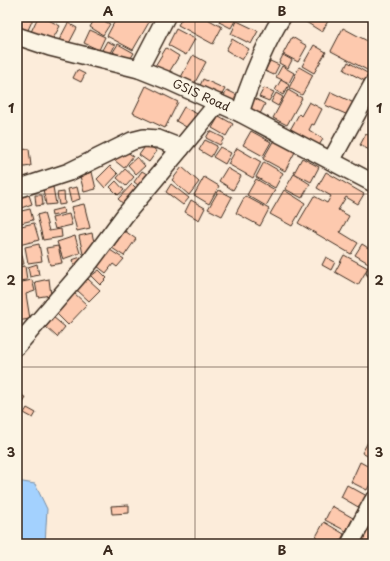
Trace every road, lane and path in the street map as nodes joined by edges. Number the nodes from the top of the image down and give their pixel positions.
1 (166, 17) edge
2 (282, 17) edge
3 (17, 36) edge
4 (139, 69) junction
5 (373, 84) edge
6 (218, 103) junction
7 (240, 113) junction
8 (182, 148) junction
9 (331, 161) junction
10 (373, 183) edge
11 (17, 189) edge
12 (17, 346) edge
13 (373, 501) edge
14 (350, 544) edge

1 - 4 street
2 - 7 street
3 - 4 street, GSIS Road
4 - 6 street, GSIS Road
5 - 9 street
6 - 7 street, GSIS Road
6 - 8 street
7 - 9 street, GSIS Road
8 - 11 street
8 - 12 street
9 - 10 street, GSIS Road
13 - 14 street

